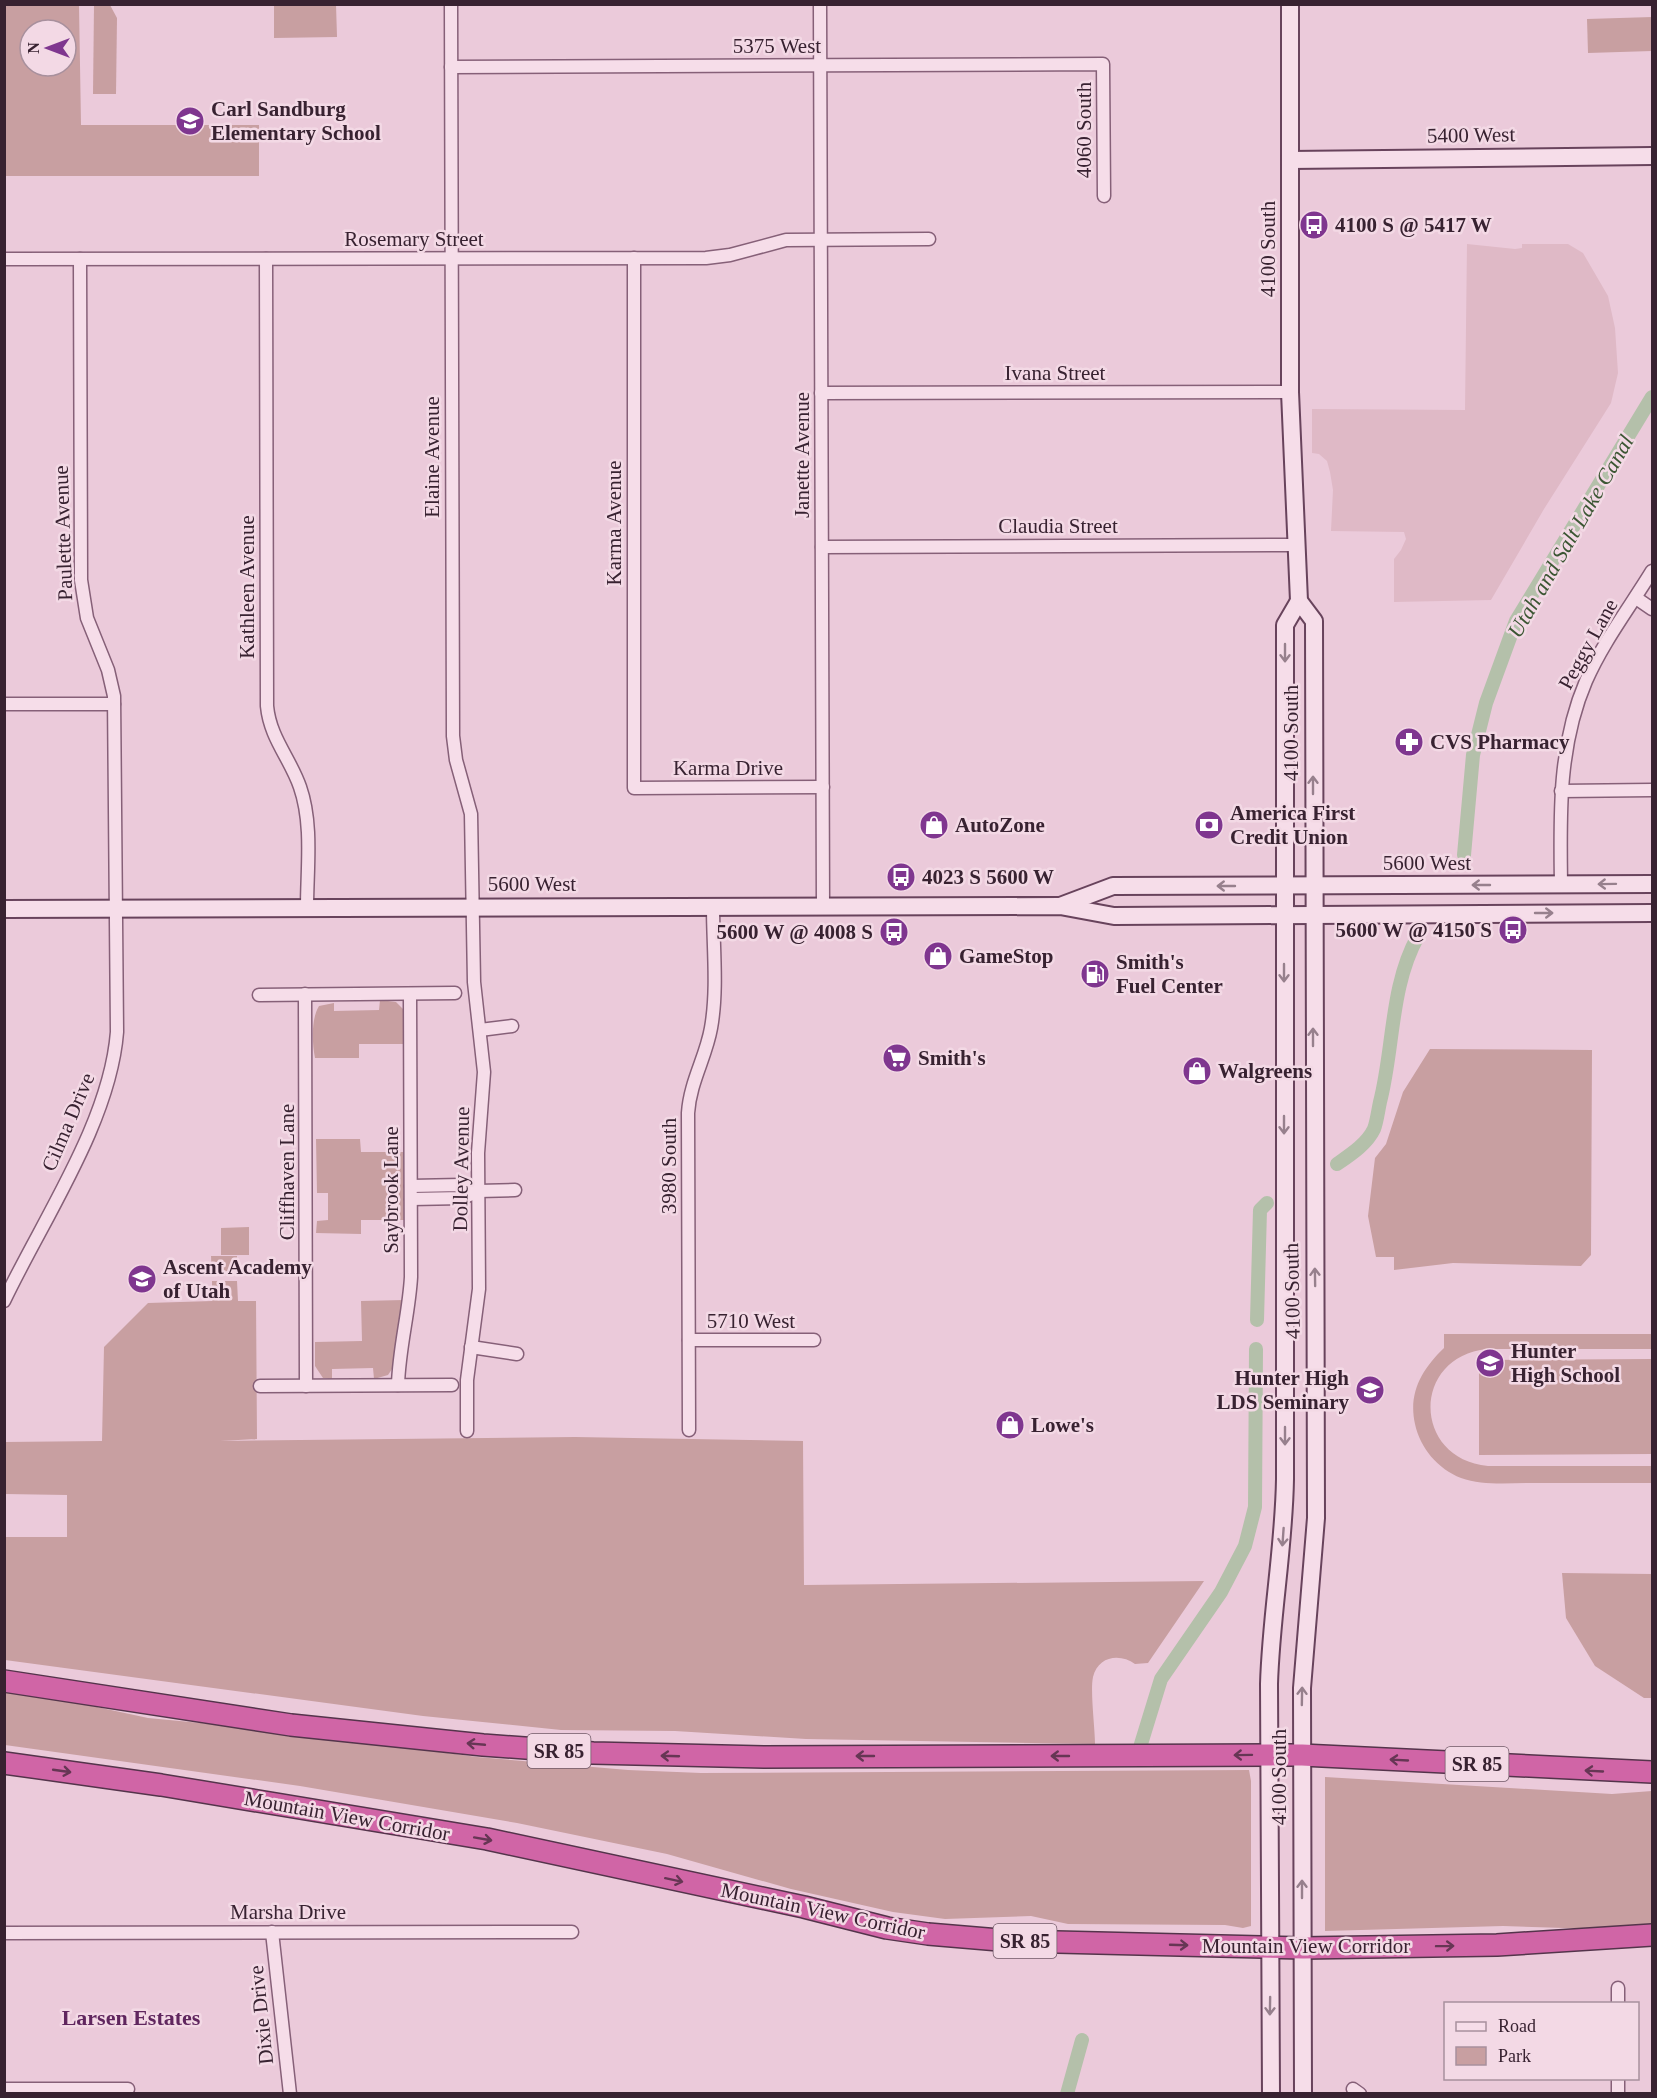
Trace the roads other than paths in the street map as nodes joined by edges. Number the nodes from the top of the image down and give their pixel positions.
1 (451, 4) edge
2 (820, 4) edge
3 (1290, 4) edge
4 (1103, 64) joint
5 (820, 65) junction
6 (451, 67) junction
7 (1653, 156) edge
8 (1290, 160) junction
9 (1104, 196) dead end
10 (820, 239) junction
11 (929, 239) dead end
12 (451, 258) junction
13 (634, 258) junction
14 (4, 259) edge
15 (80, 259) junction
16 (266, 259) junction
17 (1290, 392) junction
18 (821, 393) junction
19 (1295, 545) junction
20 (822, 547) junction
21 (1653, 571) edge
22 (1636, 598) junction
23 (1299, 601) junction
24 (1653, 609) edge
25 (4, 704) edge
26 (114, 704) junction
27 (823, 787) junction
28 (634, 788) joint
29 (1653, 790) edge
30 (1561, 791) junction
31 (1561, 884) junction
32 (1653, 884) edge
33 (1313, 885) junction
34 (1284, 886) junction
35 (712, 906) junction
36 (823, 906) junction
37 (1060, 906) junction
38 (472, 907) junction
39 (307, 908) junction
40 (4, 909) edge
41 (116, 909) junction
42 (1653, 913) edge
43 (1284, 915) junction
44 (1313, 915) junction
45 (455, 993) dead end
46 (305, 994) junction
47 (410, 994) junction
48 (259, 995) dead end
49 (512, 1026) dead end
50 (480, 1030) junction
51 (515, 1190) dead end
52 (478, 1191) junction
53 (411, 1193) junction
54 (4, 1301) edge
55 (688, 1340) junction
56 (813, 1340) dead end
57 (471, 1347) junction
58 (517, 1354) dead end
59 (398, 1385) junction
60 (452, 1385) dead end
61 (260, 1386) dead end
62 (306, 1386) junction
63 (689, 1430) dead end
64 (467, 1431) dead end
65 (4, 1682) edge
66 (1269, 1755) junction
67 (1302, 1755) junction
68 (4, 1763) edge
69 (1653, 1772) edge
70 (272, 1932) junction
71 (572, 1932) dead end
72 (4, 1933) edge
73 (1653, 1935) edge
74 (1270, 1948) junction
75 (1303, 1948) junction
76 (1618, 1988) dead end
77 (1618, 2002) edge
78 (4, 2089) edge
79 (128, 2089) dead end
80 (290, 2094) edge
81 (1272, 2094) edge
82 (1303, 2094) edge

1 - 6 street, Elaine Avenue
2 - 5 street, Janette Avenue
3 - 8 main road, 4100 South
4 - 5 street, 5375 West
4 - 9 street, 4060 South
5 - 6 street, 5375 West
5 - 10 street, Janette Avenue
6 - 12 street, Elaine Avenue
7 - 8 main road, 5400 West
8 - 17 main road, 4100 South
10 - 11 street, Rosemary Street
10 - 13 street, Rosemary Street
10 - 18 street, Janette Avenue
12 - 13 street, Rosemary Street
12 - 16 street, Rosemary Street
12 - 38 street, Elaine Avenue
13 - 28 street, Karma Avenue
14 - 15 street, Rosemary Street
15 - 16 street, Rosemary Street
15 - 26 street, Paulette Avenue
16 - 39 street, Kathleen Avenue
17 - 18 street, Ivana Street
17 - 19 main road, 4100 South
18 - 20 street, Janette Avenue
19 - 20 street, Claudia Street
19 - 23 main road, 4100 South
20 - 27 street, Janette Avenue
21 - 22 street, Peggy Lane
22 - 24 street
22 - 30 street, Peggy Lane
33 -> 23 main road, 4100 South
23 -> 34 main road, 4100 South
25 - 26 street
26 - 41 street, Paulette Avenue
27 - 28 street, Karma Drive
27 - 36 street, Janette Avenue
29 - 30 street
30 - 31 street, Peggy Lane
32 -> 31 main road, 5600 West
31 -> 33 main road, 5600 West
33 - 34 main road, 5600 West
33 - 44 main road, 4100 South
34 -> 37 main road, 5600 West
34 - 43 main road, 4100 South
35 - 36 main road, 5600 West
35 - 38 main road, 5600 West
35 - 55 street, 3980 South
36 - 37 main road, 5600 West
37 - 43 main road, 5600 West
38 - 39 main road, 5600 West
38 - 50 street, Dolley Avenue
39 - 41 main road, 5600 West
40 - 41 main road, 5600 West
41 - 54 street, Cilma Drive
44 -> 42 main road, 5600 West
43 - 44 main road, 5600 West
43 -> 66 main road, 4100 South
67 -> 44 main road, 4100 South
45 - 47 street
46 - 47 street
46 - 48 street
46 - 62 street, Cliffhaven Lane
47 - 53 street, Saybrook Lane
49 - 50 street
50 - 52 street, Dolley Avenue
51 - 52 street
52 - 53 street
52 - 57 street, Dolley Avenue
53 - 59 street, Saybrook Lane
55 - 56 street, 5710 West
55 - 63 street, 3980 South
57 - 58 street
57 - 64 street, Dolley Avenue
59 - 60 street
59 - 62 street
61 - 62 street
66 -> 65 highway, SR 85
66 - 67 highway, SR 85
66 - 74 main road, 4100 South
69 -> 67 highway, SR 85
75 -> 67 main road, 4100 South
68 -> 74 highway, Mountain View Corridor / SR 85
70 - 71 street, Marsha Drive
70 - 72 street, Marsha Drive
70 - 80 street, Dixie Drive
75 -> 73 highway, Mountain View Corridor / SR 85
74 - 75 highway, Mountain View Corridor / SR 85
74 -> 81 main road, 4100 South
75 - 82 main road, 4100 South
76 - 77 street
78 - 79 street

